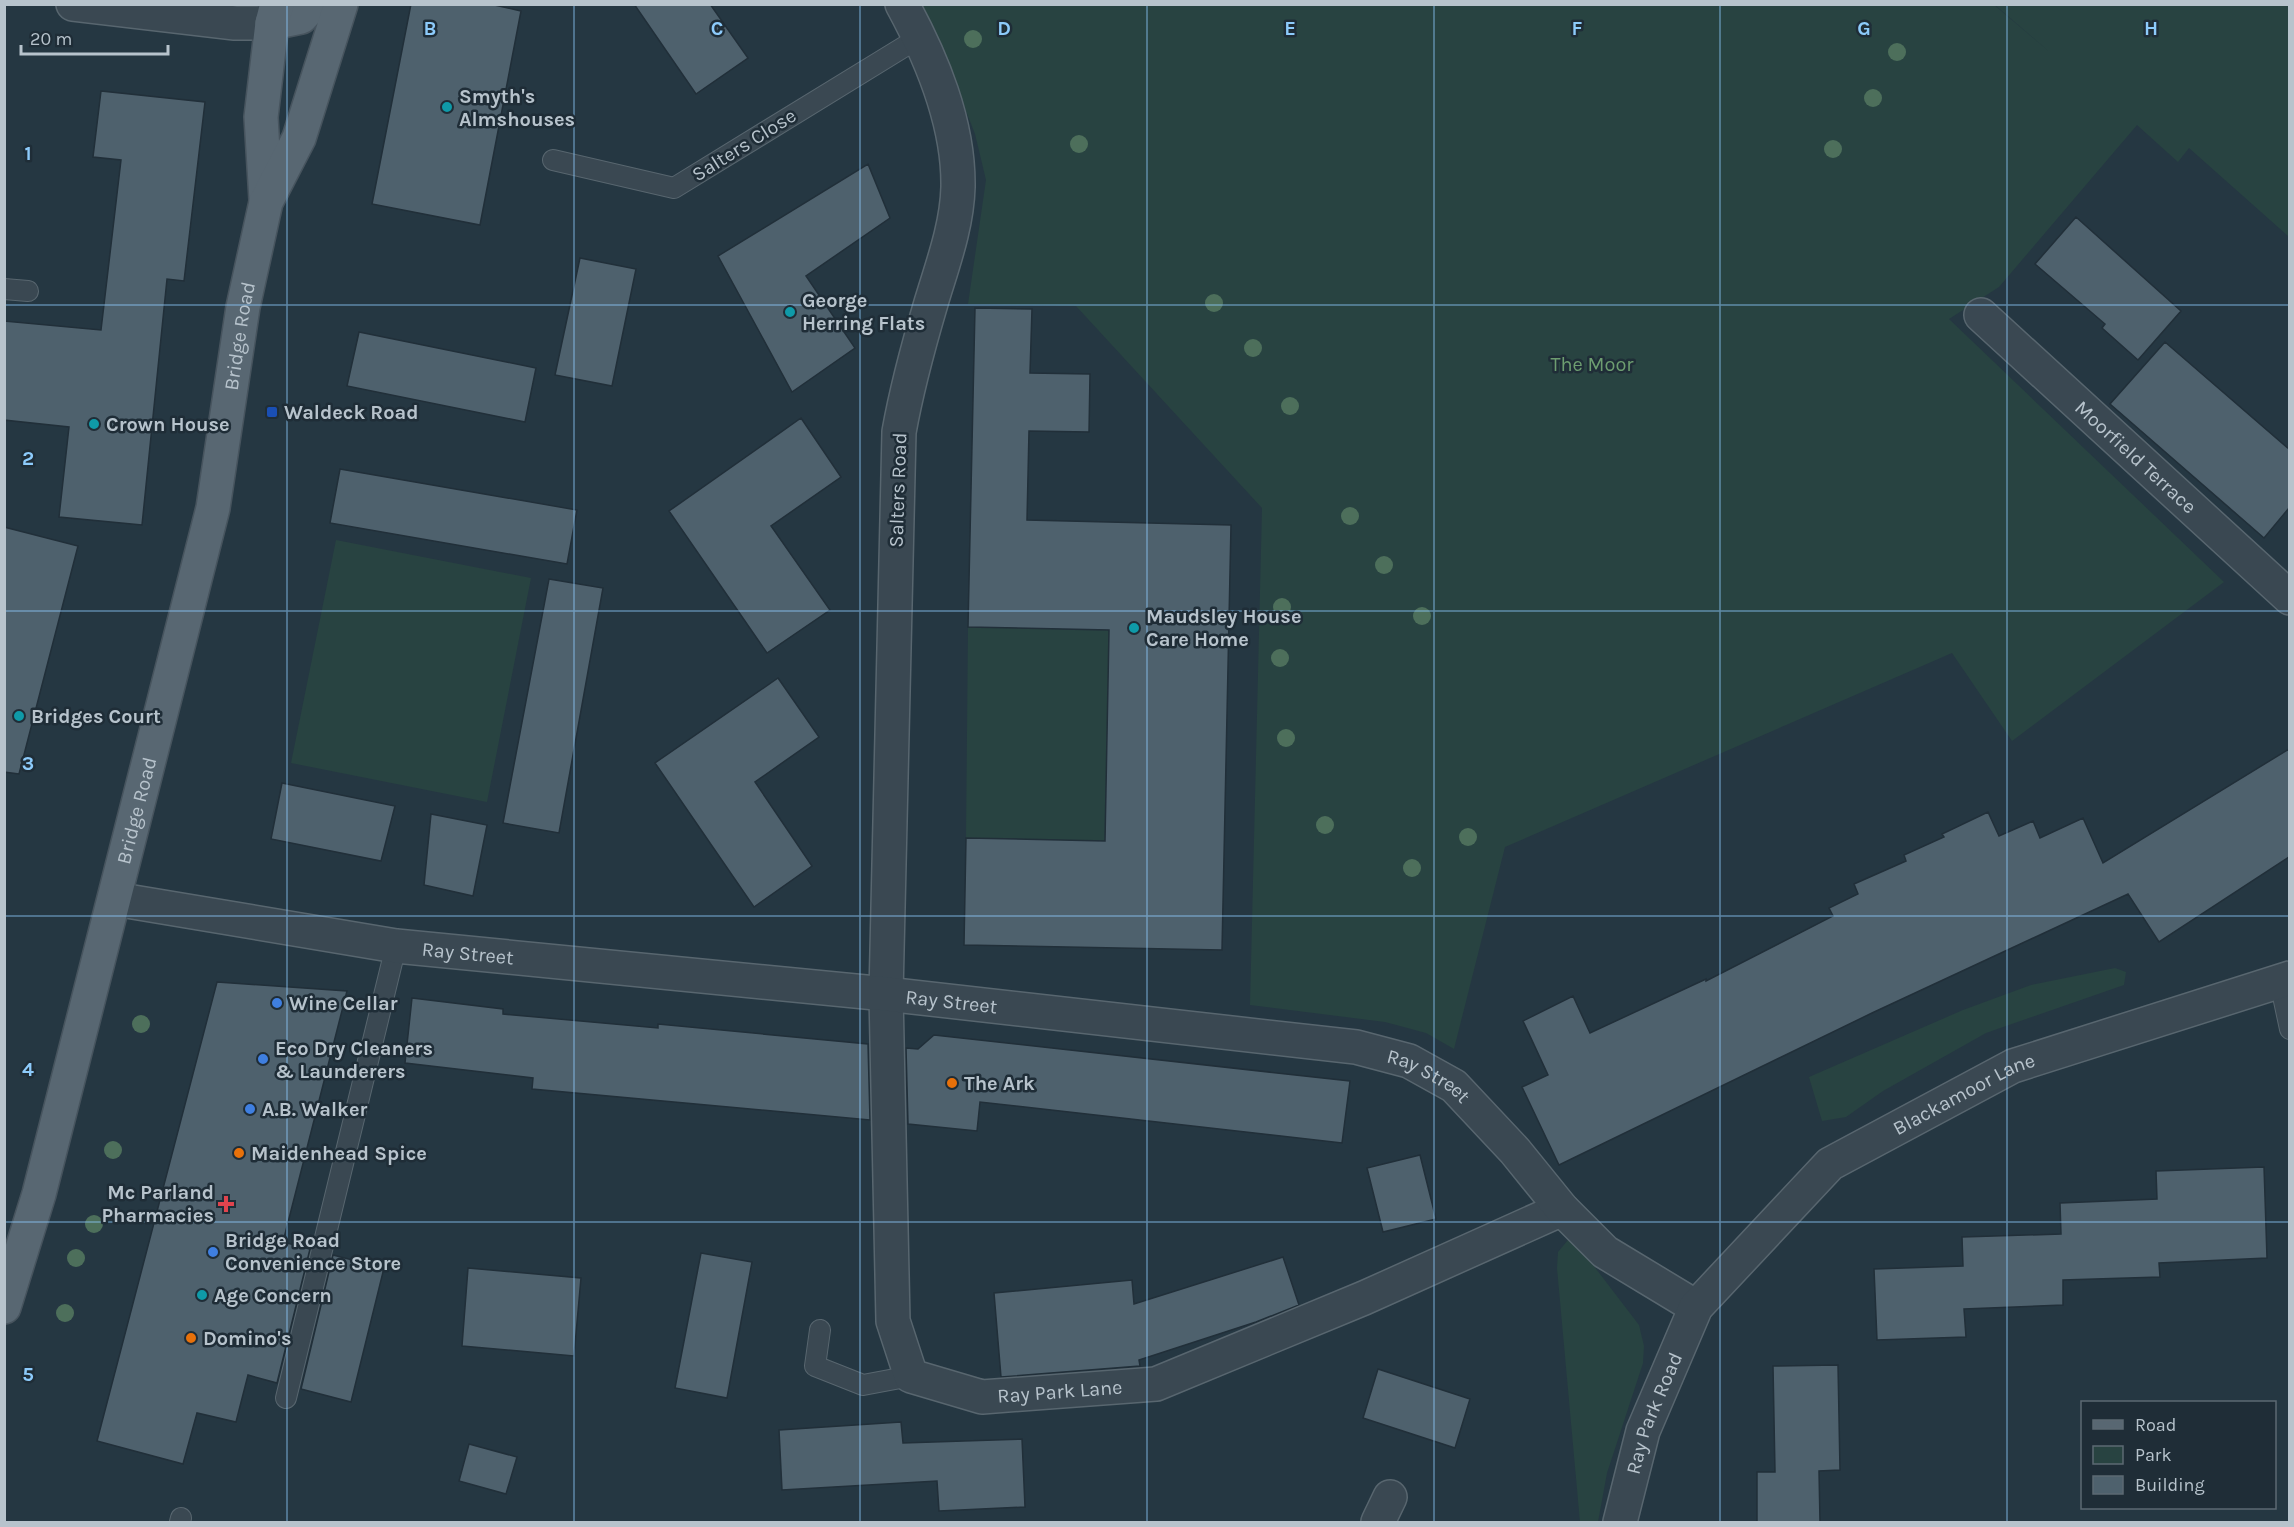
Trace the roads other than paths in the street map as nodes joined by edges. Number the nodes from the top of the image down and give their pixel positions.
1 (73, 4) edge
2 (313, 4) edge
3 (341, 4) edge
4 (902, 4) edge
5 (274, 14) edge
6 (920, 37) junction
7 (553, 160) dead end
8 (266, 202) junction
9 (4, 289) edge
10 (28, 291) dead end
11 (1981, 315) dead end
12 (2289, 598) edge
13 (114, 899) junction
14 (396, 946) junction
15 (2285, 980) edge
16 (886, 994) junction
17 (2289, 1029) edge
18 (1562, 1209) junction
19 (1696, 1306) junction
20 (4, 1307) edge
21 (820, 1330) dead end
22 (911, 1376) junction
23 (286, 1398) dead end
24 (1620, 1522) edge

1 - 5 street
2 - 5 main road
3 - 8 main road, Bridge Road
4 - 6 street, Salters Road
5 - 8 main road, Bridge Road
6 - 7 lane, Salters Close
6 - 16 street, Salters Road
8 - 13 main road, Bridge Road
9 - 10 lane
11 - 12 street, Moorfield Terrace
13 - 14 street, Ray Street
13 - 20 main road, Bridge Road
14 - 16 street, Ray Street
14 - 23 lane
15 - 17 lane
15 - 19 street, Blackamoor Lane
16 - 18 street, Ray Street
16 - 22 street
18 - 19 street, Ray Street
18 - 22 street, Ray Park Lane
19 - 24 street, Ray Park Road
21 - 22 lane

